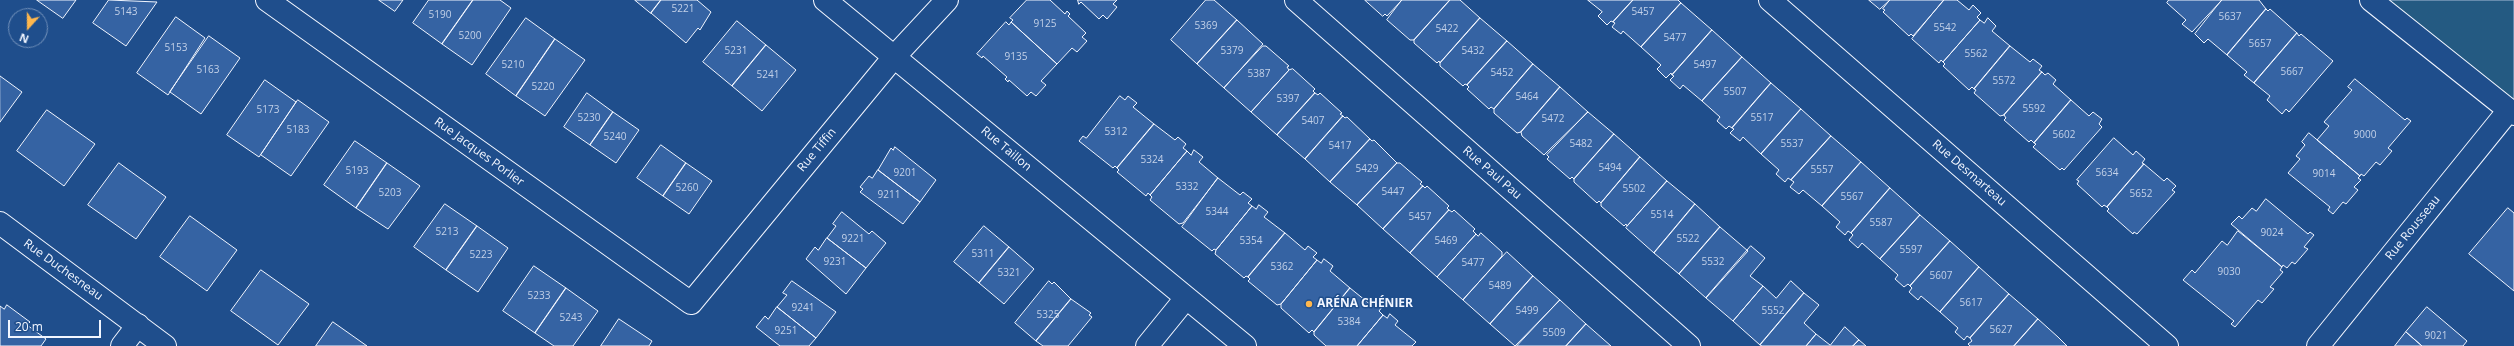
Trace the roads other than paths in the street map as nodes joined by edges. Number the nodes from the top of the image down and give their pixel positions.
1 (267, 0) edge
2 (825, 0) edge
3 (947, 0) edge
4 (1296, 0) edge
5 (1770, 0) edge
6 (2371, 0) edge
7 (894, 57) junction
8 (2512, 112) edge
9 (0, 223) edge
10 (1186, 298) junction
11 (691, 303) joint
12 (138, 325) junction
13 (122, 346) edge
14 (166, 346) edge
15 (1147, 346) edge
16 (1245, 346) edge
17 (1689, 346) edge
18 (2167, 346) edge
19 (2318, 346) edge

1 - 11 street, Rue Jacques Porlier
2 - 7 street, Rue Taillon
3 - 7 street, Rue Tiffin
4 - 17 street, Rue Paul Pau
5 - 18 street, Rue Desmarteau
6 - 8 street
7 - 10 street, Rue Taillon
7 - 11 street, Rue Tiffin
8 - 19 street, Rue Rousseau
9 - 12 street, Rue Duchesneau
10 - 15 street
10 - 16 street, Rue Taillon
12 - 13 street
12 - 14 street, Rue Duchesneau

